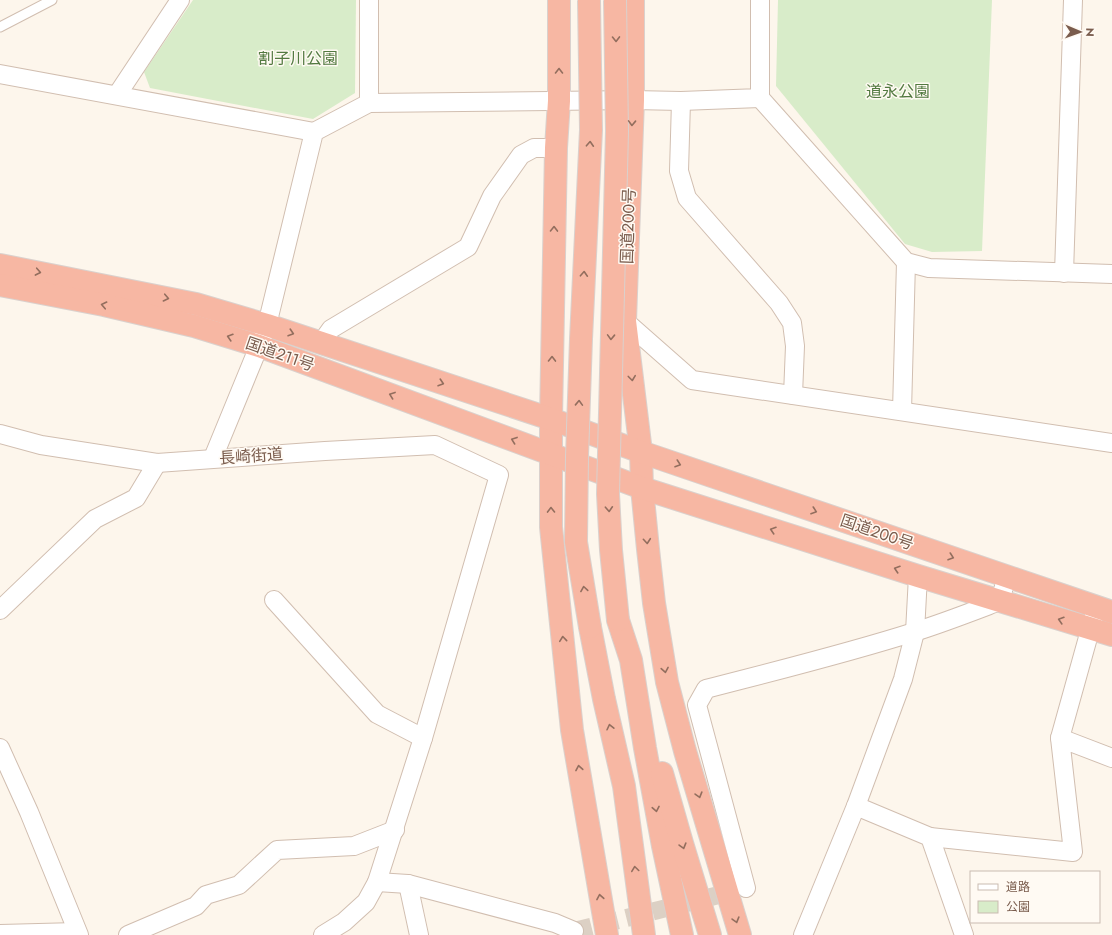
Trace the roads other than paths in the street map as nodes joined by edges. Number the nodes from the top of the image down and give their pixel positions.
1 (52, 0) edge
2 (180, 0) edge
3 (369, 0) edge
4 (559, 0) edge
5 (589, 0) edge
6 (615, 0) edge
7 (633, 0) edge
8 (760, 0) edge
9 (1073, 0) edge
10 (0, 27) edge
11 (0, 74) edge
12 (117, 95) junction
13 (760, 98) junction
14 (633, 100) junction
15 (559, 101) junction
16 (681, 101) junction
17 (369, 103) junction
18 (314, 132) junction
19 (556, 148) junction
20 (906, 262) junction
21 (0, 265) edge
22 (1064, 273) junction
23 (1112, 274) edge
24 (0, 285) edge
25 (625, 321) junction
26 (267, 325) junction
27 (321, 343) junction
28 (259, 346) junction
29 (793, 395) junction
30 (902, 411) junction
31 (551, 419) junction
32 (0, 434) edge
33 (1112, 443) edge
34 (641, 452) junction
35 (550, 454) junction
36 (213, 458) junction
37 (157, 463) junction
38 (642, 488) junction
39 (918, 576) junction
40 (1007, 576) junction
41 (274, 600) dead end
42 (1000, 601) junction
43 (0, 610) edge
44 (1104, 610) edge
45 (1091, 629) junction
46 (915, 632) junction
47 (1112, 636) edge
48 (631, 660) junction
49 (423, 738) junction
50 (1060, 738) junction
51 (0, 748) edge
52 (1112, 758) edge
53 (856, 806) junction
54 (394, 830) junction
55 (930, 837) junction
56 (377, 882) junction
57 (408, 884) junction
58 (746, 888) dead end
59 (574, 931) dead end
60 (78, 933) edge
61 (0, 934) edge
62 (128, 935) edge
63 (323, 935) edge
64 (419, 935) edge
65 (607, 935) edge
66 (644, 935) edge
67 (682, 935) edge
68 (710, 935) edge
69 (740, 935) edge
70 (803, 935) edge
71 (964, 935) edge

1 - 10 lane
2 - 12 street
3 - 17 street
15 -> 4 highway
66 -> 5 highway, bridge
6 -> 48 highway, bridge
7 - 14 highway, 国道200号
8 - 13 street
9 - 22 street
11 - 12 street
12 - 18 street
13 - 16 street
13 - 20 street
14 - 15 street
14 - 16 street
14 -> 25 highway, 国道200号
15 - 17 street
15 - 19 highway
16 - 29 street
17 - 18 street
18 - 26 street
19 - 27 street
31 -> 19 highway
20 - 22 street
20 - 30 street
21 -> 26 highway, 国道211号
22 - 23 street
28 -> 24 highway, 国道211号
25 - 29 street
25 -> 34 highway, 国道200号
26 -> 27 highway, 国道211号
26 - 28 street
27 -> 31 highway, 国道211号
35 -> 28 highway, 国道211号
28 - 36 street
29 - 30 street
30 - 33 street
31 - 34 highway, 国道200号
31 - 35 highway
32 - 37 street, 長崎街道
34 - 38 highway, 国道200号
34 -> 40 highway, 国道200号
35 - 38 highway, 国道200号
65 -> 35 highway
36 - 37 street, 長崎街道
36 - 49 street, 長崎街道
37 - 43 street
39 -> 38 highway, 国道200号
38 -> 69 highway
39 - 42 highway, 国道200号
39 - 46 street
40 - 42 street
40 - 44 highway, 国道200号
41 - 49 street
45 -> 42 highway, 国道200号
42 - 46 street
44 - 45 street
45 - 47 highway, 国道200号
45 - 50 street
46 - 53 street
46 - 58 street
48 -> 67 highway
48 -> 68 highway
49 - 54 street
50 - 52 street
50 - 55 street
51 - 60 street
53 - 55 street
53 - 70 street
54 - 56 street
54 - 62 street
55 - 71 street
56 - 57 street
56 - 63 street
57 - 59 street
57 - 64 street
60 - 61 street

